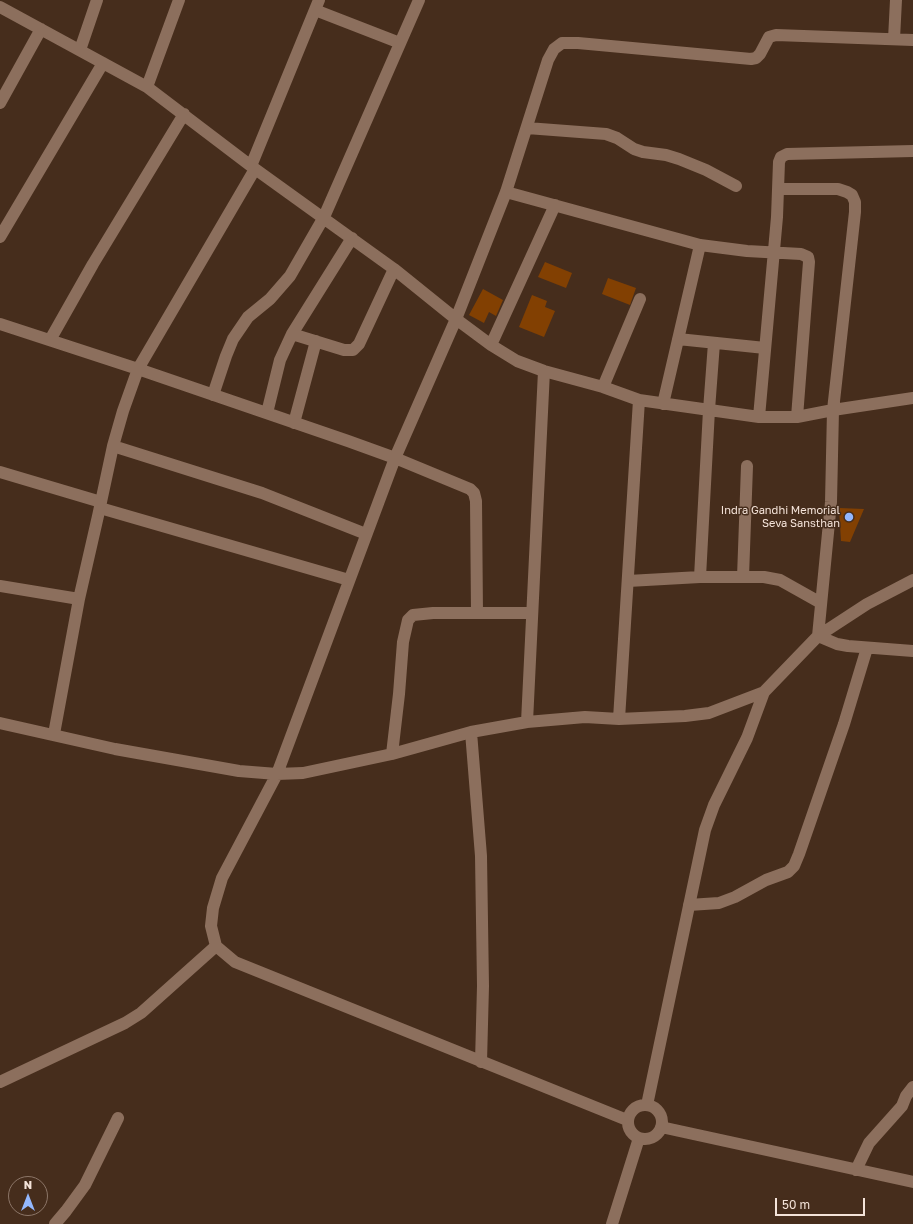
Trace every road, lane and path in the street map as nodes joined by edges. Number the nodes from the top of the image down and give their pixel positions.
1 (97, 0) edge
2 (178, 0) edge
3 (419, 0) edge
4 (896, 0) edge
5 (2, 5) edge
6 (317, 5) edge
7 (41, 29) junction
8 (894, 40) junction
9 (913, 40) edge
10 (400, 43) junction
11 (80, 50) junction
12 (103, 63) junction
13 (147, 87) junction
14 (0, 103) edge
15 (184, 114) junction
16 (527, 128) junction
17 (913, 150) edge
18 (253, 167) junction
19 (736, 186) dead end
20 (778, 189) junction
21 (506, 192) junction
22 (555, 205) junction
23 (324, 217) junction
24 (0, 237) edge
25 (352, 238) junction
26 (700, 246) junction
27 (774, 252) junction
28 (394, 269) junction
29 (640, 299) dead end
30 (456, 320) junction
31 (0, 324) edge
32 (292, 334) junction
33 (50, 340) junction
34 (678, 340) junction
35 (316, 341) junction
36 (714, 343) junction
37 (491, 345) junction
38 (765, 348) junction
39 (138, 369) junction
40 (544, 372) junction
41 (602, 387) junction
42 (213, 395) junction
43 (913, 398) edge
44 (639, 400) junction
45 (663, 404) junction
46 (709, 410) junction
47 (833, 410) junction
48 (267, 413) junction
49 (797, 417) junction
50 (759, 418) junction
51 (294, 423) junction
52 (113, 446) junction
53 (395, 458) junction
54 (747, 466) dead end
55 (0, 472) edge
56 (100, 505) junction
57 (366, 534) junction
58 (700, 577) junction
59 (743, 577) junction
60 (349, 580) junction
61 (913, 580) edge
62 (628, 581) junction
63 (0, 586) edge
64 (78, 599) junction
65 (821, 603) junction
66 (477, 613) junction
67 (532, 613) junction
68 (818, 636) junction
69 (867, 648) junction
70 (913, 651) edge
71 (764, 692) junction
72 (619, 719) junction
73 (527, 722) junction
74 (0, 723) edge
75 (471, 732) junction
76 (54, 734) junction
77 (392, 754) junction
78 (277, 774) junction
79 (689, 905) junction
80 (216, 946) junction
81 (481, 1062) junction
82 (0, 1082) edge
83 (913, 1087) edge
84 (647, 1105) junction
85 (118, 1118) dead end
86 (627, 1120) junction
87 (661, 1127) junction
88 (639, 1138) junction
89 (856, 1170) junction
90 (913, 1182) edge
91 (55, 1224) edge
92 (612, 1224) edge

1 - 11 street
2 - 13 street
3 - 10 street
4 - 8 street
5 - 7 street
6 - 10 street
6 - 18 street
7 - 11 street
7 - 14 street
8 - 9 street
8 - 16 street
10 - 23 street
11 - 12 street
12 - 13 street
12 - 24 street
13 - 15 street
15 - 18 street
15 - 33 street
16 - 19 street
16 - 21 street
17 - 20 street
18 - 23 street
18 - 39 street
20 - 27 street
20 - 47 street
21 - 22 street
21 - 30 street
22 - 26 street
22 - 37 street
23 - 25 street
23 - 42 street
25 - 28 street
25 - 32 street
26 - 27 street
26 - 34 street
27 - 38 street
27 - 49 street
28 - 30 street
28 - 35 street
29 - 41 street
30 - 37 street
30 - 53 street
31 - 33 street
32 - 35 street
32 - 48 street
33 - 39 street
34 - 36 street
34 - 45 street
35 - 51 street
36 - 38 street
36 - 46 street
37 - 40 street
38 - 50 street
39 - 42 street
39 - 52 street
40 - 41 street
40 - 67 street
41 - 44 street
42 - 48 street
43 - 47 street
44 - 45 street
44 - 62 street
45 - 46 street
46 - 50 street
46 - 58 street
47 - 49 street
47 - 65 street
48 - 51 street
49 - 50 street
51 - 53 street
52 - 56 street
52 - 57 street
53 - 57 street
53 - 66 street
54 - 59 street
55 - 56 street
56 - 60 street
56 - 64 street
57 - 60 street
58 - 59 street
58 - 62 street
59 - 65 street
60 - 78 street
61 - 68 street
62 - 72 street
63 - 64 street
64 - 76 street
65 - 68 street
66 - 67 street
66 - 77 street
67 - 73 street
68 - 69 street
68 - 71 street
69 - 70 street
69 - 79 street
71 - 72 street
71 - 79 street
72 - 73 street
73 - 75 street
74 - 76 street
75 - 77 street
75 - 81 street
76 - 78 street
77 - 78 street
78 - 80 street
79 - 84 street
80 - 81 street
80 - 82 street
81 - 86 street
83 - 89 street
84 - 86 street
84 - 87 street
85 - 91 street
86 - 88 street
87 - 88 street
87 - 89 street
88 - 92 street
89 - 90 street

